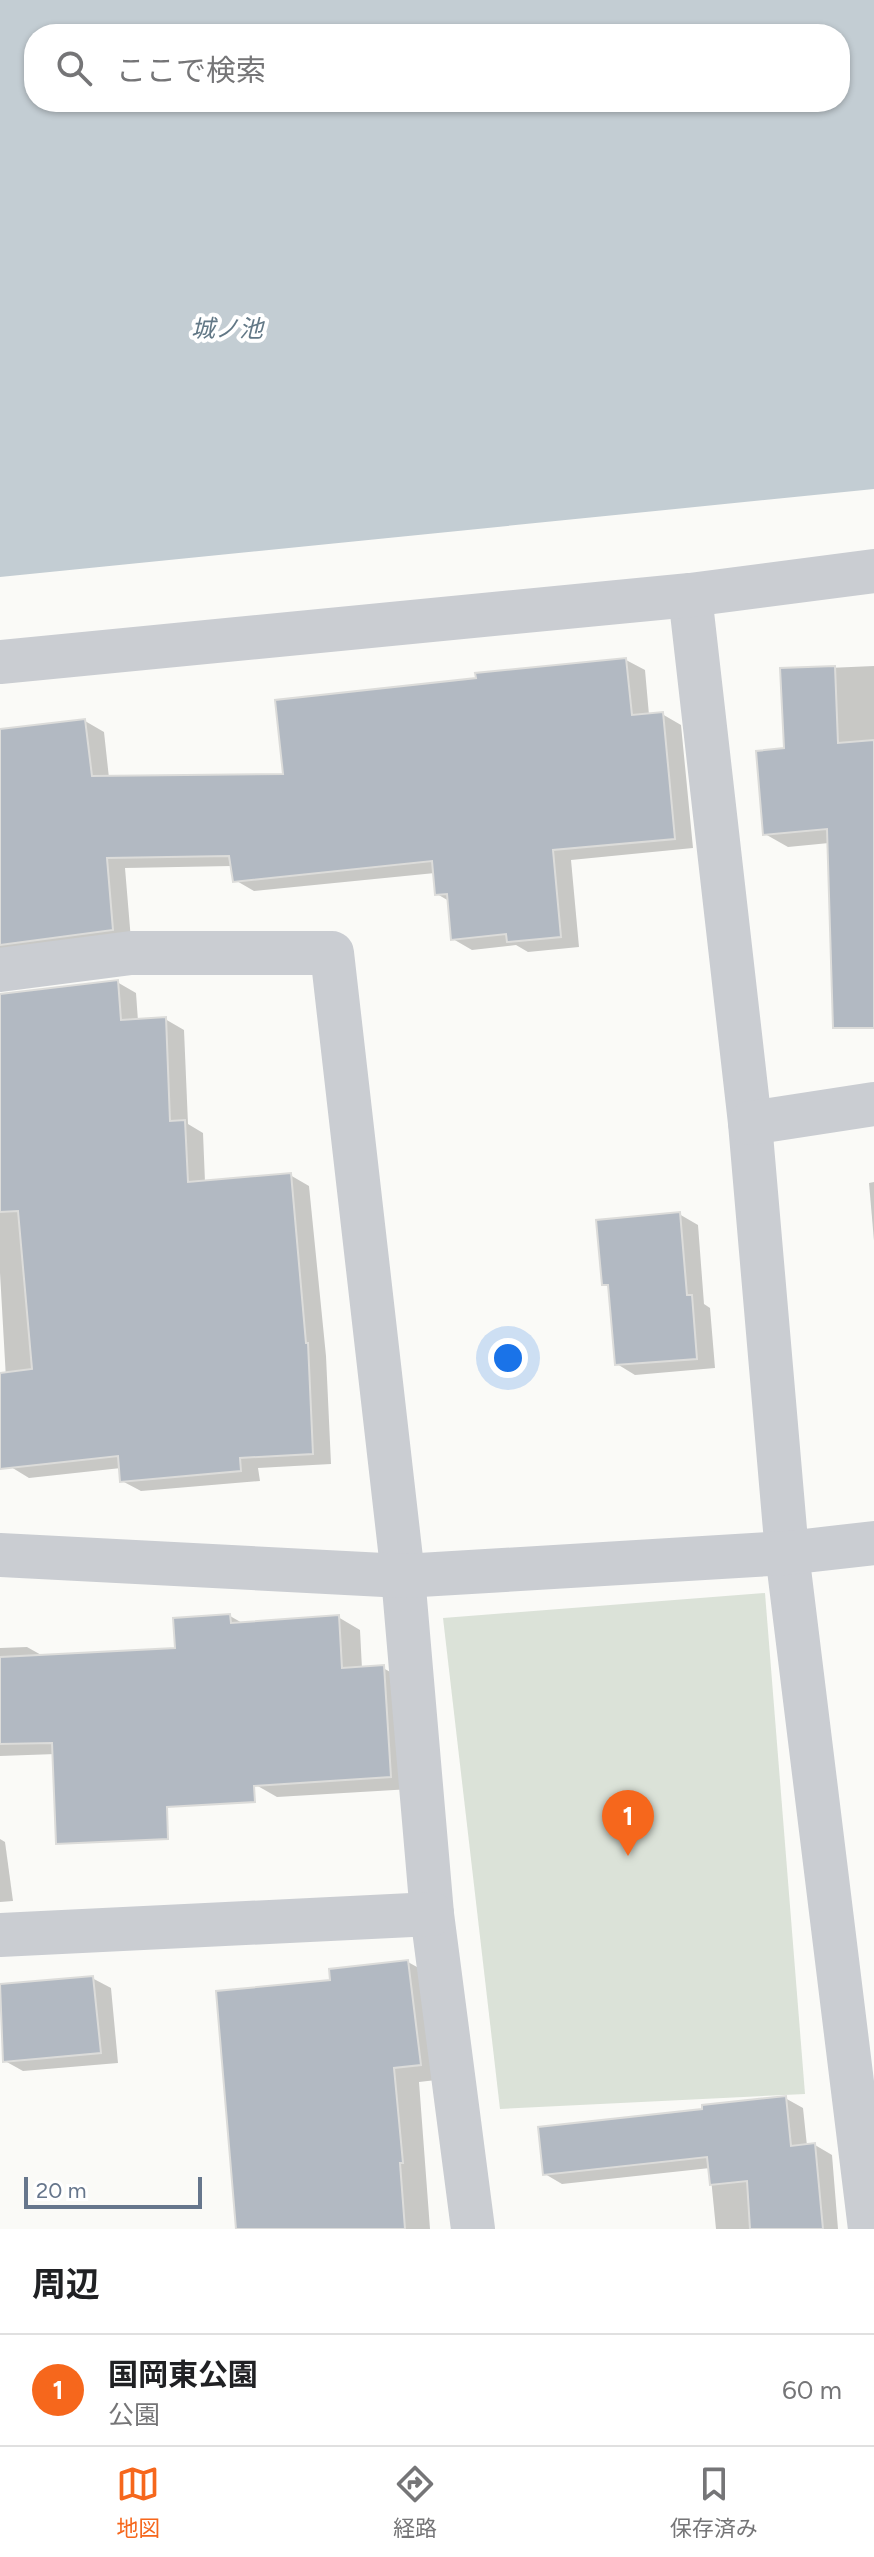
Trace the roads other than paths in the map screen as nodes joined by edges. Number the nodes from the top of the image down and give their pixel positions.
1 (874, 571) edge
2 (690, 595) junction
3 (0, 662) edge
4 (0, 970) edge
5 (874, 1104) edge
6 (750, 1123) junction
7 (874, 1543) edge
8 (787, 1553) junction
9 (0, 1555) edge
10 (403, 1576) junction
11 (432, 1914) junction
12 (0, 1935) edge
13 (858, 2003) edge
14 (473, 2229) edge
15 (870, 2229) edge

1 - 2 street
2 - 3 street
2 - 6 street
4 - 10 street
5 - 6 street
6 - 8 street
7 - 8 street
8 - 10 street
8 - 13 street
9 - 10 street
10 - 11 street
11 - 12 street
11 - 14 street
13 - 15 street

